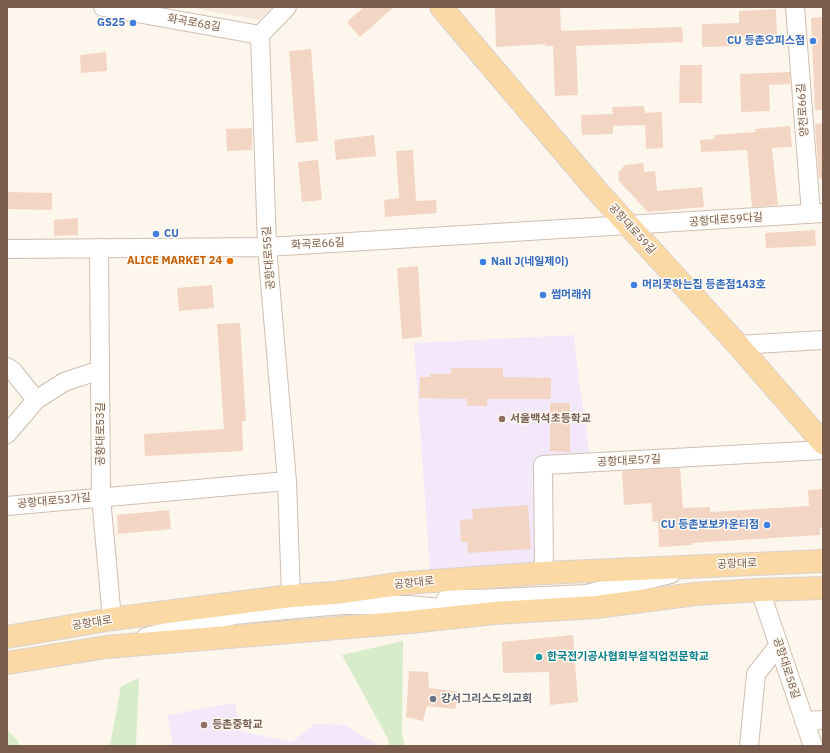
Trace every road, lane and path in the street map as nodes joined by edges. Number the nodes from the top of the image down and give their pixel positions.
1 (103, 7) edge
2 (287, 7) edge
3 (795, 7) edge
4 (446, 8) edge
5 (260, 35) junction
6 (817, 214) edge
7 (629, 226) junction
8 (267, 247) junction
9 (100, 248) junction
10 (7, 249) edge
11 (823, 340) edge
12 (738, 345) junction
13 (7, 367) edge
14 (100, 370) junction
15 (36, 400) junction
16 (7, 434) edge
17 (823, 443) edge
18 (823, 450) edge
19 (286, 481) junction
20 (101, 497) junction
21 (7, 506) edge
22 (823, 561) edge
23 (708, 566) junction
24 (544, 573) junction
25 (823, 588) edge
26 (760, 590) junction
27 (336, 593) junction
28 (291, 596) junction
29 (112, 619) junction
30 (7, 637) edge
31 (778, 646) junction
32 (7, 663) edge
33 (823, 720) edge
34 (804, 721) junction
35 (749, 746) edge
36 (812, 746) edge

1 - 5 street, 화곡로68길
2 - 5 street
3 - 6 street, 양천로66길
4 - 7 main road, 공항대로59길
5 - 8 street, 공항대로55길
6 - 7 street, 공항대로59다길
7 - 8 street, 화곡로66길
7 - 12 main road, 공항대로59길
8 - 9 street, 화곡로66길
8 - 19 street, 공항대로55길
9 - 10 street, 화곡로66길
9 - 14 street, 공항대로53길
11 - 12 street
12 - 17 main road, 공항대로59길
13 - 15 street
14 - 15 street
14 - 20 street, 공항대로53길
15 - 16 street
18 - 24 street, 공항대로57길
19 - 20 street
19 - 28 street, 공항대로55길
20 - 21 street, 공항대로53가길
20 - 29 street, 공항대로53길
22 - 23 main road, 공항대로
23 - 24 main road, 공항대로
23 - 27 street
24 - 27 main road, 공항대로
25 - 26 main road
26 - 31 street, 공항대로58길
26 - 32 main road
27 - 28 main road, 공항대로
28 - 29 main road, 공항대로
29 - 30 main road, 공항대로
31 - 34 street, 공항대로58길
31 - 35 street
33 - 34 street
34 - 36 street, 공항대로58길

